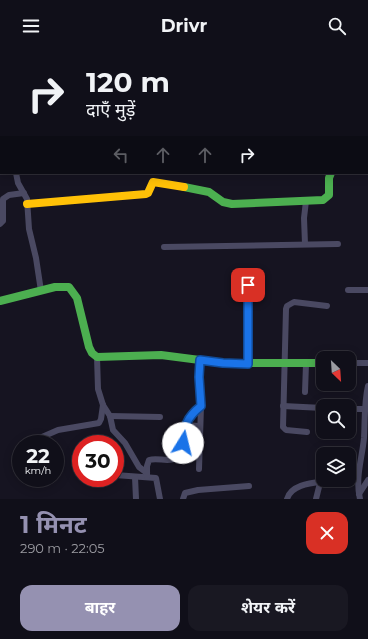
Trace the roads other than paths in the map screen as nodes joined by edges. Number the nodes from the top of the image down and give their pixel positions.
1 (16, 174) edge
2 (331, 174) edge
3 (24, 193) junction
4 (306, 201) junction
5 (27, 204) junction
6 (0, 224) edge
7 (305, 244) junction
8 (338, 244) dead end
9 (164, 247) dead end
10 (248, 285) dead end
11 (40, 290) junction
12 (348, 290) dead end
13 (368, 290) edge
14 (0, 301) edge
15 (327, 306) dead end
16 (97, 357) junction
17 (200, 360) junction
18 (316, 363) edge
19 (356, 363) edge
20 (368, 363) edge
21 (248, 364) junction
22 (284, 364) junction
23 (306, 364) junction
24 (368, 386) edge
25 (305, 392) dead end
26 (103, 405) junction
27 (201, 406) junction
28 (283, 406) junction
29 (316, 408) edge
30 (356, 409) edge
31 (365, 409) junction
32 (110, 416) junction
33 (160, 417) dead end
34 (186, 425) junction
35 (199, 426) junction
36 (307, 432) dead end
37 (47, 435) edge
38 (171, 459) junction
39 (199, 469) dead end
40 (147, 475) junction
41 (358, 475) joint
42 (124, 476) edge
43 (135, 477) junction
44 (368, 480) edge
45 (316, 484) edge
46 (249, 486) dead end
47 (319, 487) edge
48 (359, 496) edge
49 (136, 499) edge
50 (160, 499) edge
51 (183, 499) edge
52 (287, 499) edge
53 (316, 499) edge

1 - 3 street
2 - 4 street
3 - 5 street
3 - 6 street
4 - 5 street
4 - 7 street
5 - 11 street
7 - 8 street
7 - 9 street
10 - 21 street
11 - 14 street
11 - 16 street
12 - 13 street
15 - 22 street
16 - 17 street
16 - 26 street
17 - 21 street
17 - 27 street
18 - 23 street
19 - 20 street
21 - 22 street
22 - 23 street
22 - 28 street
23 - 25 street
24 - 31 street
26 - 32 street
26 - 37 street
27 - 34 street
27 - 35 street
28 - 29 street
28 - 36 street
30 - 31 street
31 - 41 street
32 - 33 street
32 - 40 street
34 - 35 street
34 - 38 street
34 - 38 street
35 - 39 street
38 - 40 street
40 - 43 street
40 - 50 street
41 - 48 street
42 - 43 street
43 - 49 street
44 - 48 street
45 - 52 street
46 - 51 street
47 - 53 street

